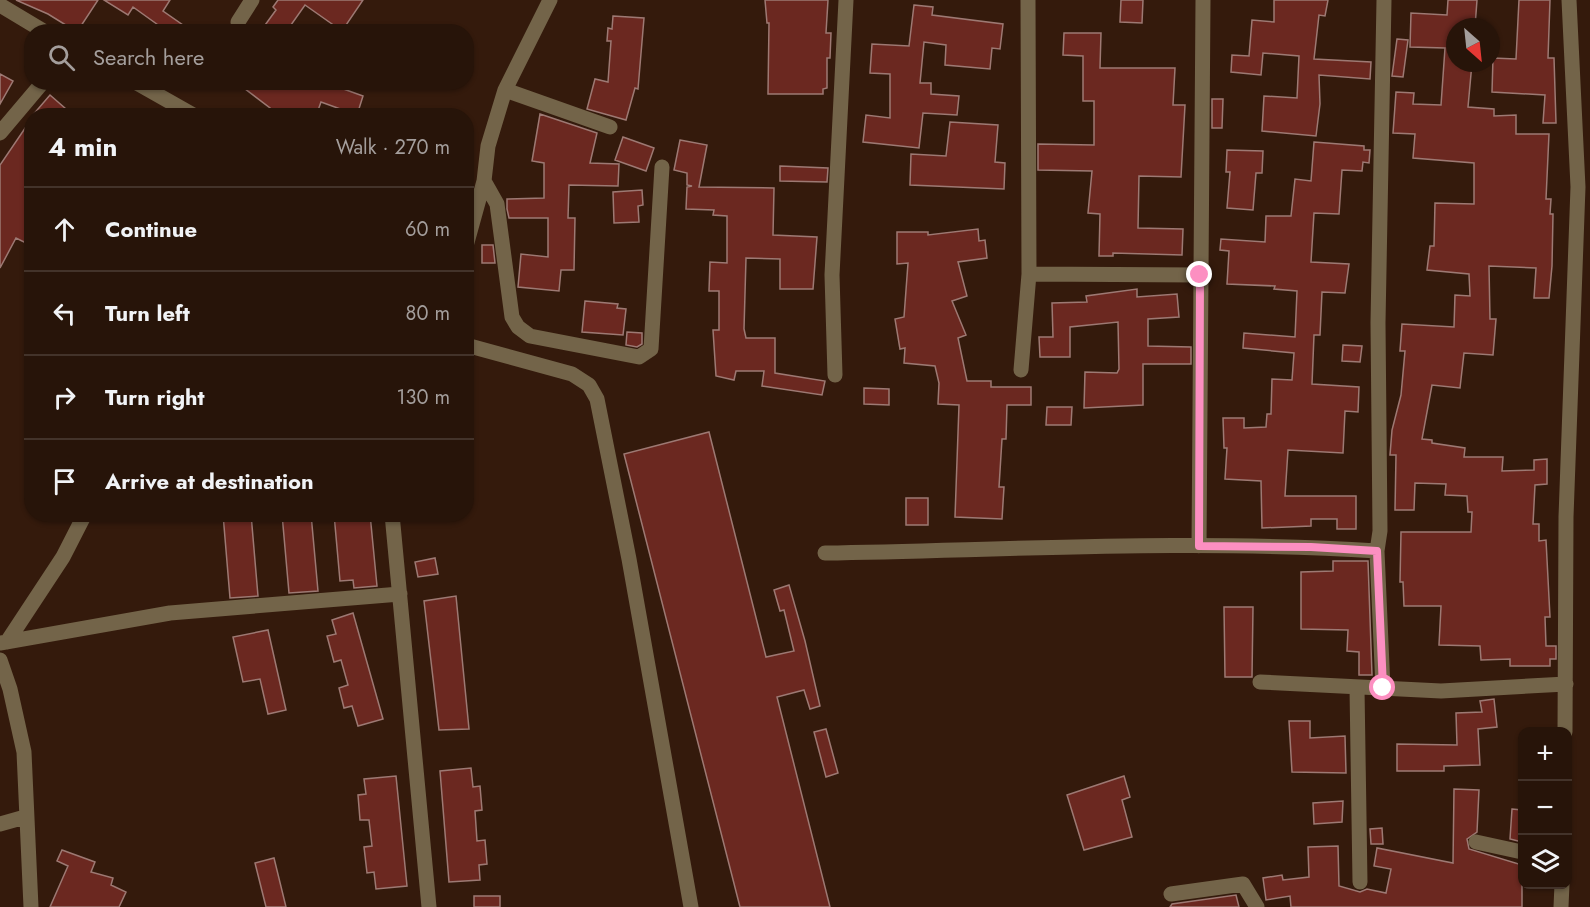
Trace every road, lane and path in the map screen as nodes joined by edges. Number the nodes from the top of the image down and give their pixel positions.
1 (252, 0) edge
2 (549, 0) edge
3 (846, 0) edge
4 (1028, 0) edge
5 (1203, 0) edge
6 (1384, 0) edge
7 (1569, 0) edge
8 (0, 5) edge
9 (238, 22) dead end
10 (32, 24) edge
11 (36, 90) edge
12 (149, 90) edge
13 (505, 90) junction
14 (181, 108) edge
15 (610, 127) dead end
16 (0, 133) edge
17 (662, 167) dead end
18 (484, 181) junction
19 (1584, 187) edge
20 (474, 217) edge
21 (1029, 274) junction
22 (1200, 275) junction
23 (474, 347) edge
24 (1021, 370) dead end
25 (835, 375) dead end
26 (81, 522) edge
27 (393, 522) edge
28 (1199, 546) junction
29 (1377, 551) junction
30 (825, 553) dead end
31 (400, 594) junction
32 (4, 643) edge
33 (0, 660) edge
34 (1260, 682) dead end
35 (1566, 684) junction
36 (1357, 688) junction
37 (1383, 688) junction
38 (1565, 727) edge
39 (25, 817) junction
40 (0, 824) edge
41 (1476, 842) dead end
42 (1518, 851) edge
43 (1360, 882) dead end
44 (1562, 889) edge
45 (1171, 894) dead end
46 (31, 907) edge
47 (429, 907) edge
48 (691, 907) edge
49 (1257, 907) edge
50 (1562, 907) edge

1 - 9 street
2 - 13 street
3 - 25 street
4 - 21 street
5 - 22 street
6 - 29 street
7 - 19 street
8 - 10 street
11 - 16 street
12 - 14 street
13 - 15 street
13 - 18 street
17 - 18 street
18 - 20 street
19 - 35 street
21 - 22 street
21 - 24 street
22 - 28 street
23 - 48 street
26 - 32 street
27 - 31 street
28 - 29 street
28 - 30 street
29 - 37 street
31 - 32 street
31 - 47 street
33 - 39 street
34 - 36 street
35 - 37 street
35 - 38 street
36 - 37 street
36 - 43 street
39 - 40 street
39 - 46 street
41 - 42 street
44 - 50 street
45 - 49 street

